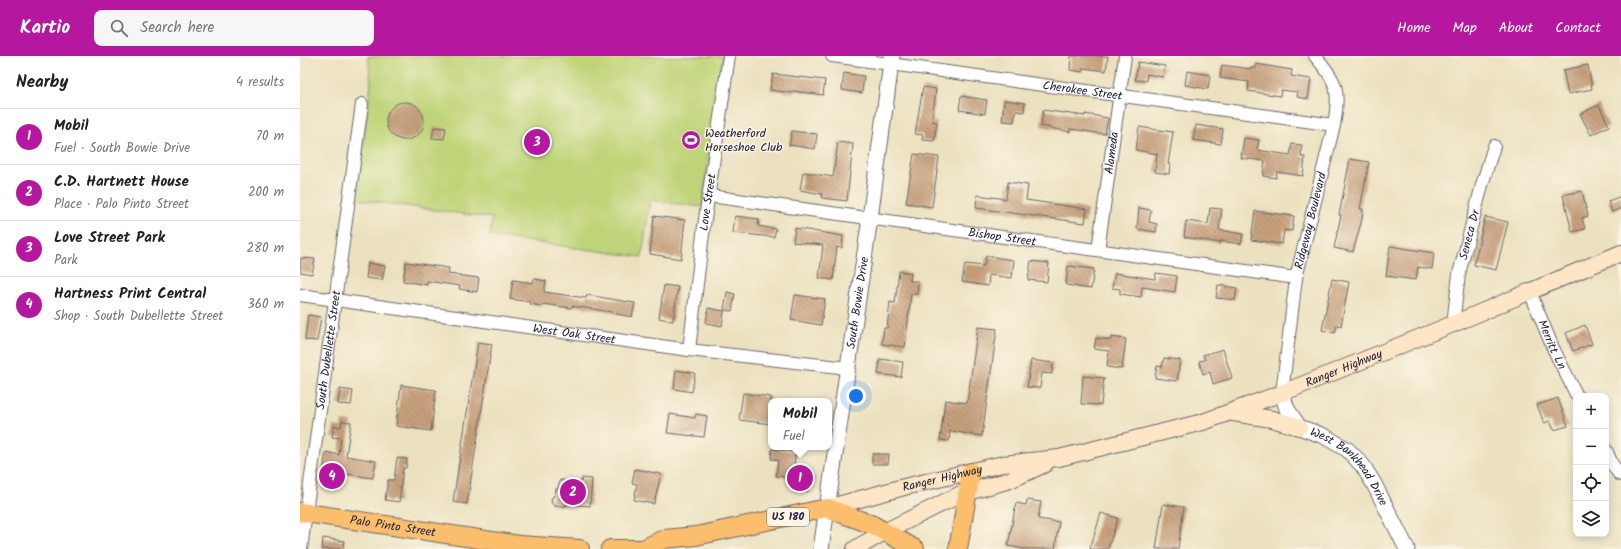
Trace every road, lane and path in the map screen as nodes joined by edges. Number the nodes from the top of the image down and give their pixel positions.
1 (729, 56) edge
2 (832, 56) edge
3 (1125, 56) edge
4 (1315, 56) edge
5 (892, 60) edge
6 (1120, 96) junction
7 (362, 104) dead end
8 (1334, 126) junction
9 (1494, 146) dead end
10 (710, 196) junction
11 (870, 218) junction
12 (1098, 250) junction
13 (1621, 253) edge
14 (1296, 278) junction
15 (1530, 292) junction
16 (300, 295) edge
17 (335, 300) junction
18 (1453, 324) junction
19 (689, 350) junction
20 (848, 368) junction
21 (1282, 393) junction
22 (1576, 393) edge
23 (1229, 412) junction
24 (1299, 426) junction
25 (1609, 457) edge
26 (1059, 458) junction
27 (971, 472) junction
28 (1621, 475) edge
29 (968, 492) junction
30 (827, 508) junction
31 (303, 513) edge
32 (884, 532) junction
33 (696, 544) edge
34 (519, 547) edge
35 (301, 549) edge
36 (580, 549) edge
37 (610, 549) edge
38 (644, 549) edge
39 (821, 549) edge
40 (856, 549) edge
41 (915, 549) edge
42 (958, 549) edge
43 (1407, 549) edge

1 - 10 street, Love Street
2 - 5 street, Cherokee Street
3 - 6 street, Alameda
4 - 8 street, Ridgeway Boulevard
5 - 6 street, Cherokee Street
5 - 11 street, South Bowie Drive
6 - 8 street, Cherokee Street
6 - 12 street, Alameda
7 - 17 street, South Dubellette Street
8 - 14 street, Ridgeway Boulevard
9 - 18 street, Seneca Dr
10 - 11 street, Bishop Street
10 - 19 street, Love Street
11 - 12 street, Bishop Street
11 - 20 street, South Bowie Drive
12 - 14 street, Bishop Street
13 - 15 main road, Ranger Highway
14 - 21 street, Ridgeway Boulevard
15 - 18 main road, Ranger Highway
15 - 22 street, Merritt Ln
16 - 17 street, West Oak Street
17 - 19 street, West Oak Street
17 - 31 street, South Dubellette Street
18 - 21 main road, Ranger Highway
19 - 20 street, West Oak Street
20 - 30 street, South Bowie Drive
21 - 23 main road, Ranger Highway
21 - 24 street, West Bankhead Drive
23 - 24 main road
23 - 26 main road, Ranger Highway
24 - 43 street, West Bankhead Drive
25 - 28 street
26 - 27 main road, Ranger Highway
26 - 29 main road, Ranger Highway
27 - 29 main road
27 - 30 main road, Ranger Highway
29 - 32 main road, Ranger Highway
29 - 42 main road
30 - 32 main road
30 - 33 main road, US 180
30 - 39 street, South Bowie Drive
31 - 34 main road, Palo Pinto Street
31 - 35 street, South Dubellette Street
32 - 40 main road, Ranger Highway
32 - 41 main road
33 - 38 main road, US 180
34 - 36 main road, Palo Pinto Street
37 - 38 main road, US 180

